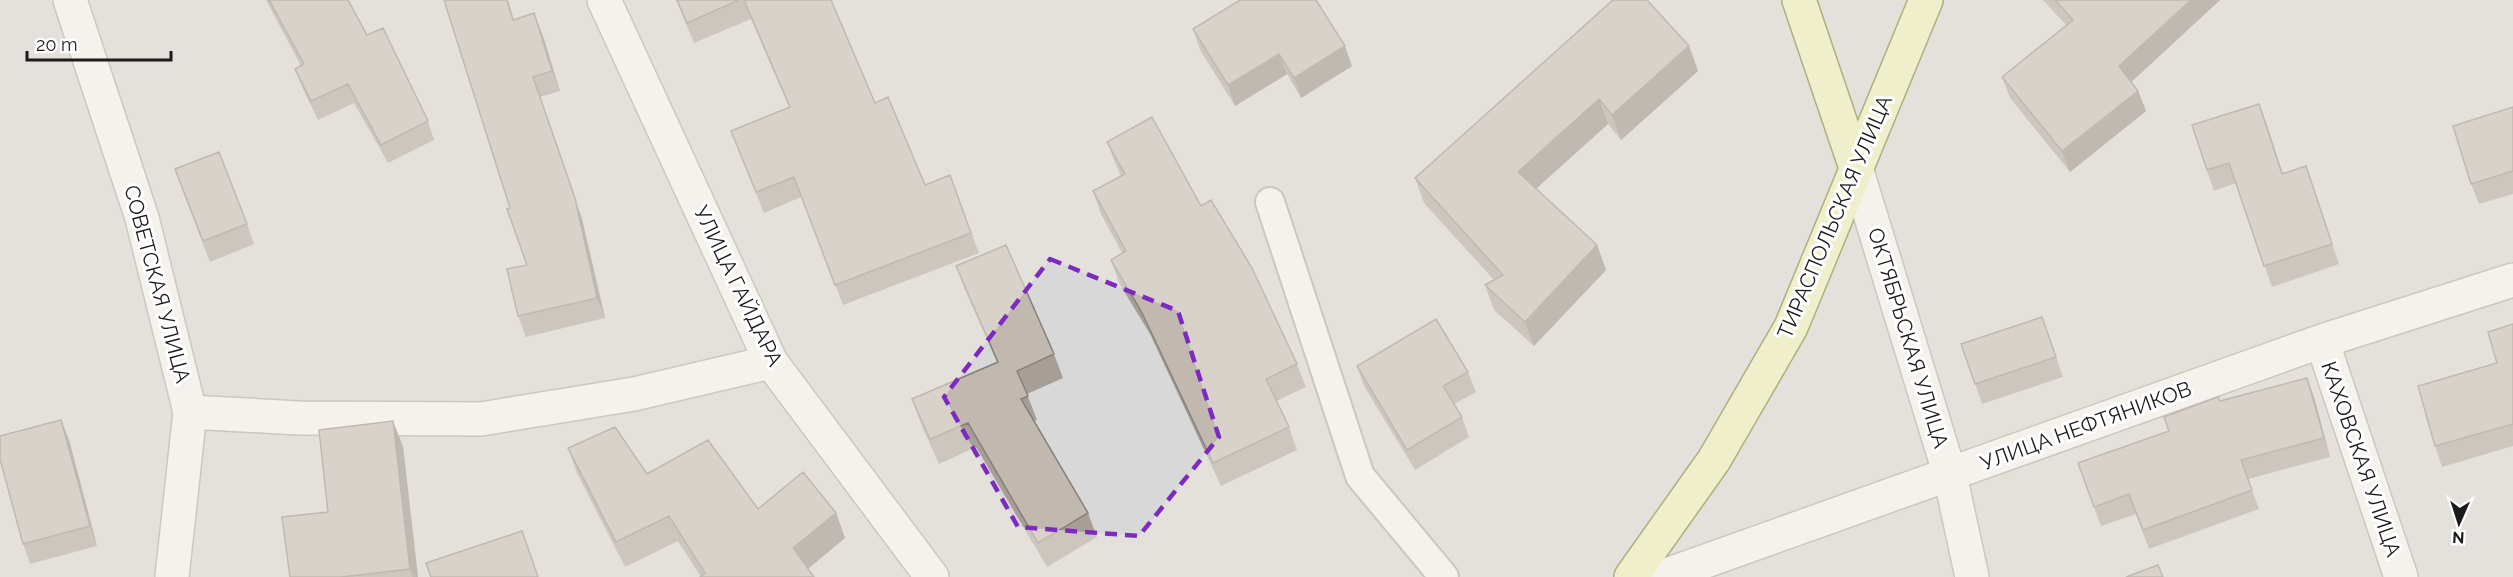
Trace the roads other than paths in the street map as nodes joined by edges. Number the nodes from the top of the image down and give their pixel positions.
1 (70, 0) edge
2 (604, 0) edge
3 (1799, 0) edge
4 (1926, 0) edge
5 (1856, 168) junction
6 (1270, 202) dead end
7 (2513, 280) edge
8 (2322, 341) junction
9 (771, 362) junction
10 (190, 412) junction
11 (1950, 475) junction
12 (172, 577) edge
13 (932, 577) edge
14 (1444, 577) edge
15 (1631, 577) edge
16 (1661, 577) edge
17 (1972, 577) edge
18 (2401, 577) edge

1 - 10 street, СОВЕТСКАЯ УЛИЦА
2 - 9 street, УЛИЦА ГАЙДАРА
3 - 5 street, ОКТЯБРЬСКАЯ УЛИЦА
4 - 5 street, ТИРАСПОЛЬСКАЯ УЛИЦА
5 - 11 street, ОКТЯБРЬСКАЯ УЛИЦА
5 - 15 street, ТИРАСПОЛЬСКАЯ УЛИЦА
6 - 14 lane
7 - 8 street, УЛИЦА НЕФТЯНИКОВ
8 - 11 street, УЛИЦА НЕФТЯНИКОВ
8 - 18 street, КАХОВСКАЯ УЛИЦА
9 - 10 street
9 - 13 street, УЛИЦА ГАЙДАРА
10 - 12 street, СОВЕТСКАЯ УЛИЦА
11 - 16 street, УЛИЦА НЕФТЯНИКОВ
11 - 17 street, ОКТЯБРЬСКАЯ УЛИЦА

